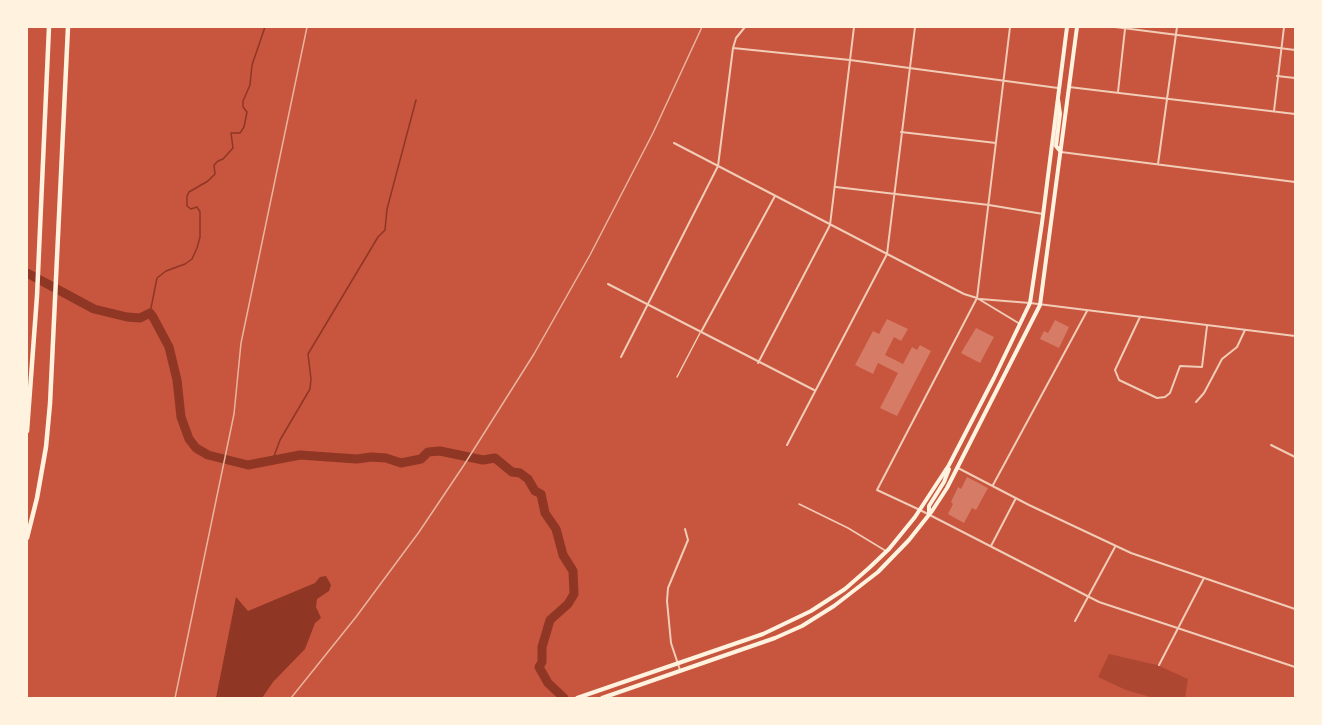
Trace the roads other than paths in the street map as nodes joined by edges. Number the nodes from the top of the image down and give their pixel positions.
1 (49, 27) edge
2 (68, 27) edge
3 (745, 27) edge
4 (854, 27) edge
5 (915, 27) edge
6 (1010, 27) edge
7 (1067, 27) edge
8 (1077, 27) edge
9 (1115, 27) edge
10 (1177, 27) edge
11 (1284, 27) edge
12 (1125, 28) edge
13 (1176, 34) junction
14 (733, 48) junction
15 (1281, 48) junction
16 (1295, 50) edge
17 (850, 60) junction
18 (910, 68) junction
19 (1277, 76) junction
20 (1295, 78) edge
21 (1005, 79) junction
22 (1069, 87) junction
23 (1059, 88) junction
24 (1118, 92) junction
25 (1058, 98) junction
26 (1168, 100) junction
27 (1274, 111) junction
28 (1295, 114) edge
29 (901, 132) junction
30 (674, 143) dead end
31 (996, 143) junction
32 (1061, 152) junction
33 (1158, 164) junction
34 (718, 166) junction
35 (1295, 182) edge
36 (836, 187) junction
37 (893, 194) junction
38 (775, 196) junction
39 (989, 205) junction
40 (1043, 214) junction
41 (830, 225) junction
42 (887, 254) junction
43 (608, 284) dead end
44 (977, 298) junction
45 (1030, 303) junction
46 (647, 304) junction
47 (1040, 304) junction
48 (1086, 311) junction
49 (1140, 317) junction
50 (1020, 324) junction
51 (1207, 326) junction
52 (1245, 330) junction
53 (700, 332) junction
54 (1295, 336) edge
55 (621, 357) dead end
56 (758, 363) junction
57 (677, 377) dead end
58 (815, 391) junction
59 (1196, 402) dead end
60 (27, 431) edge
61 (787, 445) dead end
62 (1271, 445) dead end
63 (1295, 457) edge
64 (949, 465) junction
65 (957, 467) junction
66 (993, 486) junction
67 (1016, 498) junction
68 (799, 504) dead end
69 (920, 510) junction
70 (929, 515) junction
71 (685, 529) dead end
72 (27, 538) edge
73 (991, 546) junction
74 (1115, 547) junction
75 (886, 552) junction
76 (1204, 578) junction
77 (1088, 596) junction
78 (1295, 609) edge
79 (1075, 621) dead end
80 (1178, 629) junction
81 (678, 663) junction
82 (1159, 665) dead end
83 (1295, 667) edge
84 (680, 670) junction
85 (637, 677) junction
86 (624, 690) junction
87 (577, 698) edge
88 (602, 698) edge

1 - 60 highway
2 - 72 highway
3 - 14 street
4 - 17 street
5 - 18 street
6 - 21 street
7 - 23 main road
8 - 22 main road
9 - 12 street
10 - 13 street
11 - 15 street
12 - 13 street
12 - 24 street
13 - 15 street
13 - 26 street
14 - 17 street
14 - 34 street
15 - 16 street
15 - 19 street
17 - 18 street
17 - 36 street
18 - 21 street
18 - 29 street
19 - 20 street
19 - 27 street
21 - 23 street
21 - 31 street
22 - 24 street
22 - 32 main road
23 - 25 main road
24 - 26 street
25 - 32 main road
25 - 40 main road
26 - 27 street
26 - 33 street
27 - 28 street
29 - 31 street
29 - 37 street
30 - 34 street
31 - 39 street
32 - 33 street
32 - 47 main road
33 - 35 street
34 - 38 street
34 - 46 street
36 - 37 street
36 - 41 street
37 - 39 street
37 - 42 street
38 - 41 street
38 - 53 street
39 - 40 street
39 - 44 street
40 - 45 main road
41 - 42 street
41 - 56 street
42 - 44 street
42 - 58 street
43 - 46 street
44 - 45 street
44 - 50 street
44 - 69 street
45 - 47 street
45 - 50 main road
46 - 53 street
46 - 55 street
47 - 48 street
47 - 65 main road
48 - 49 street
48 - 66 street
49 - 51 street
49 - 51 street
50 - 64 main road
51 - 52 street
52 - 54 street
52 - 59 street
53 - 56 street
53 - 57 lane
56 - 58 street
58 - 61 street
62 - 63 street
64 - 69 main road
64 - 70 main road
65 - 66 street
65 - 70 main road
66 - 67 street
67 - 73 street
67 - 74 street
68 - 75 lane
69 - 70 street
69 - 75 main road
70 - 73 street
70 - 84 main road
71 - 81 street
73 - 77 street
74 - 76 street
74 - 77 street
75 - 81 main road
76 - 78 street
76 - 80 street
77 - 79 street
77 - 80 street
80 - 82 street
80 - 83 street
81 - 84 street
81 - 85 main road
84 - 86 main road
85 - 86 main road
85 - 87 main road
86 - 88 main road

